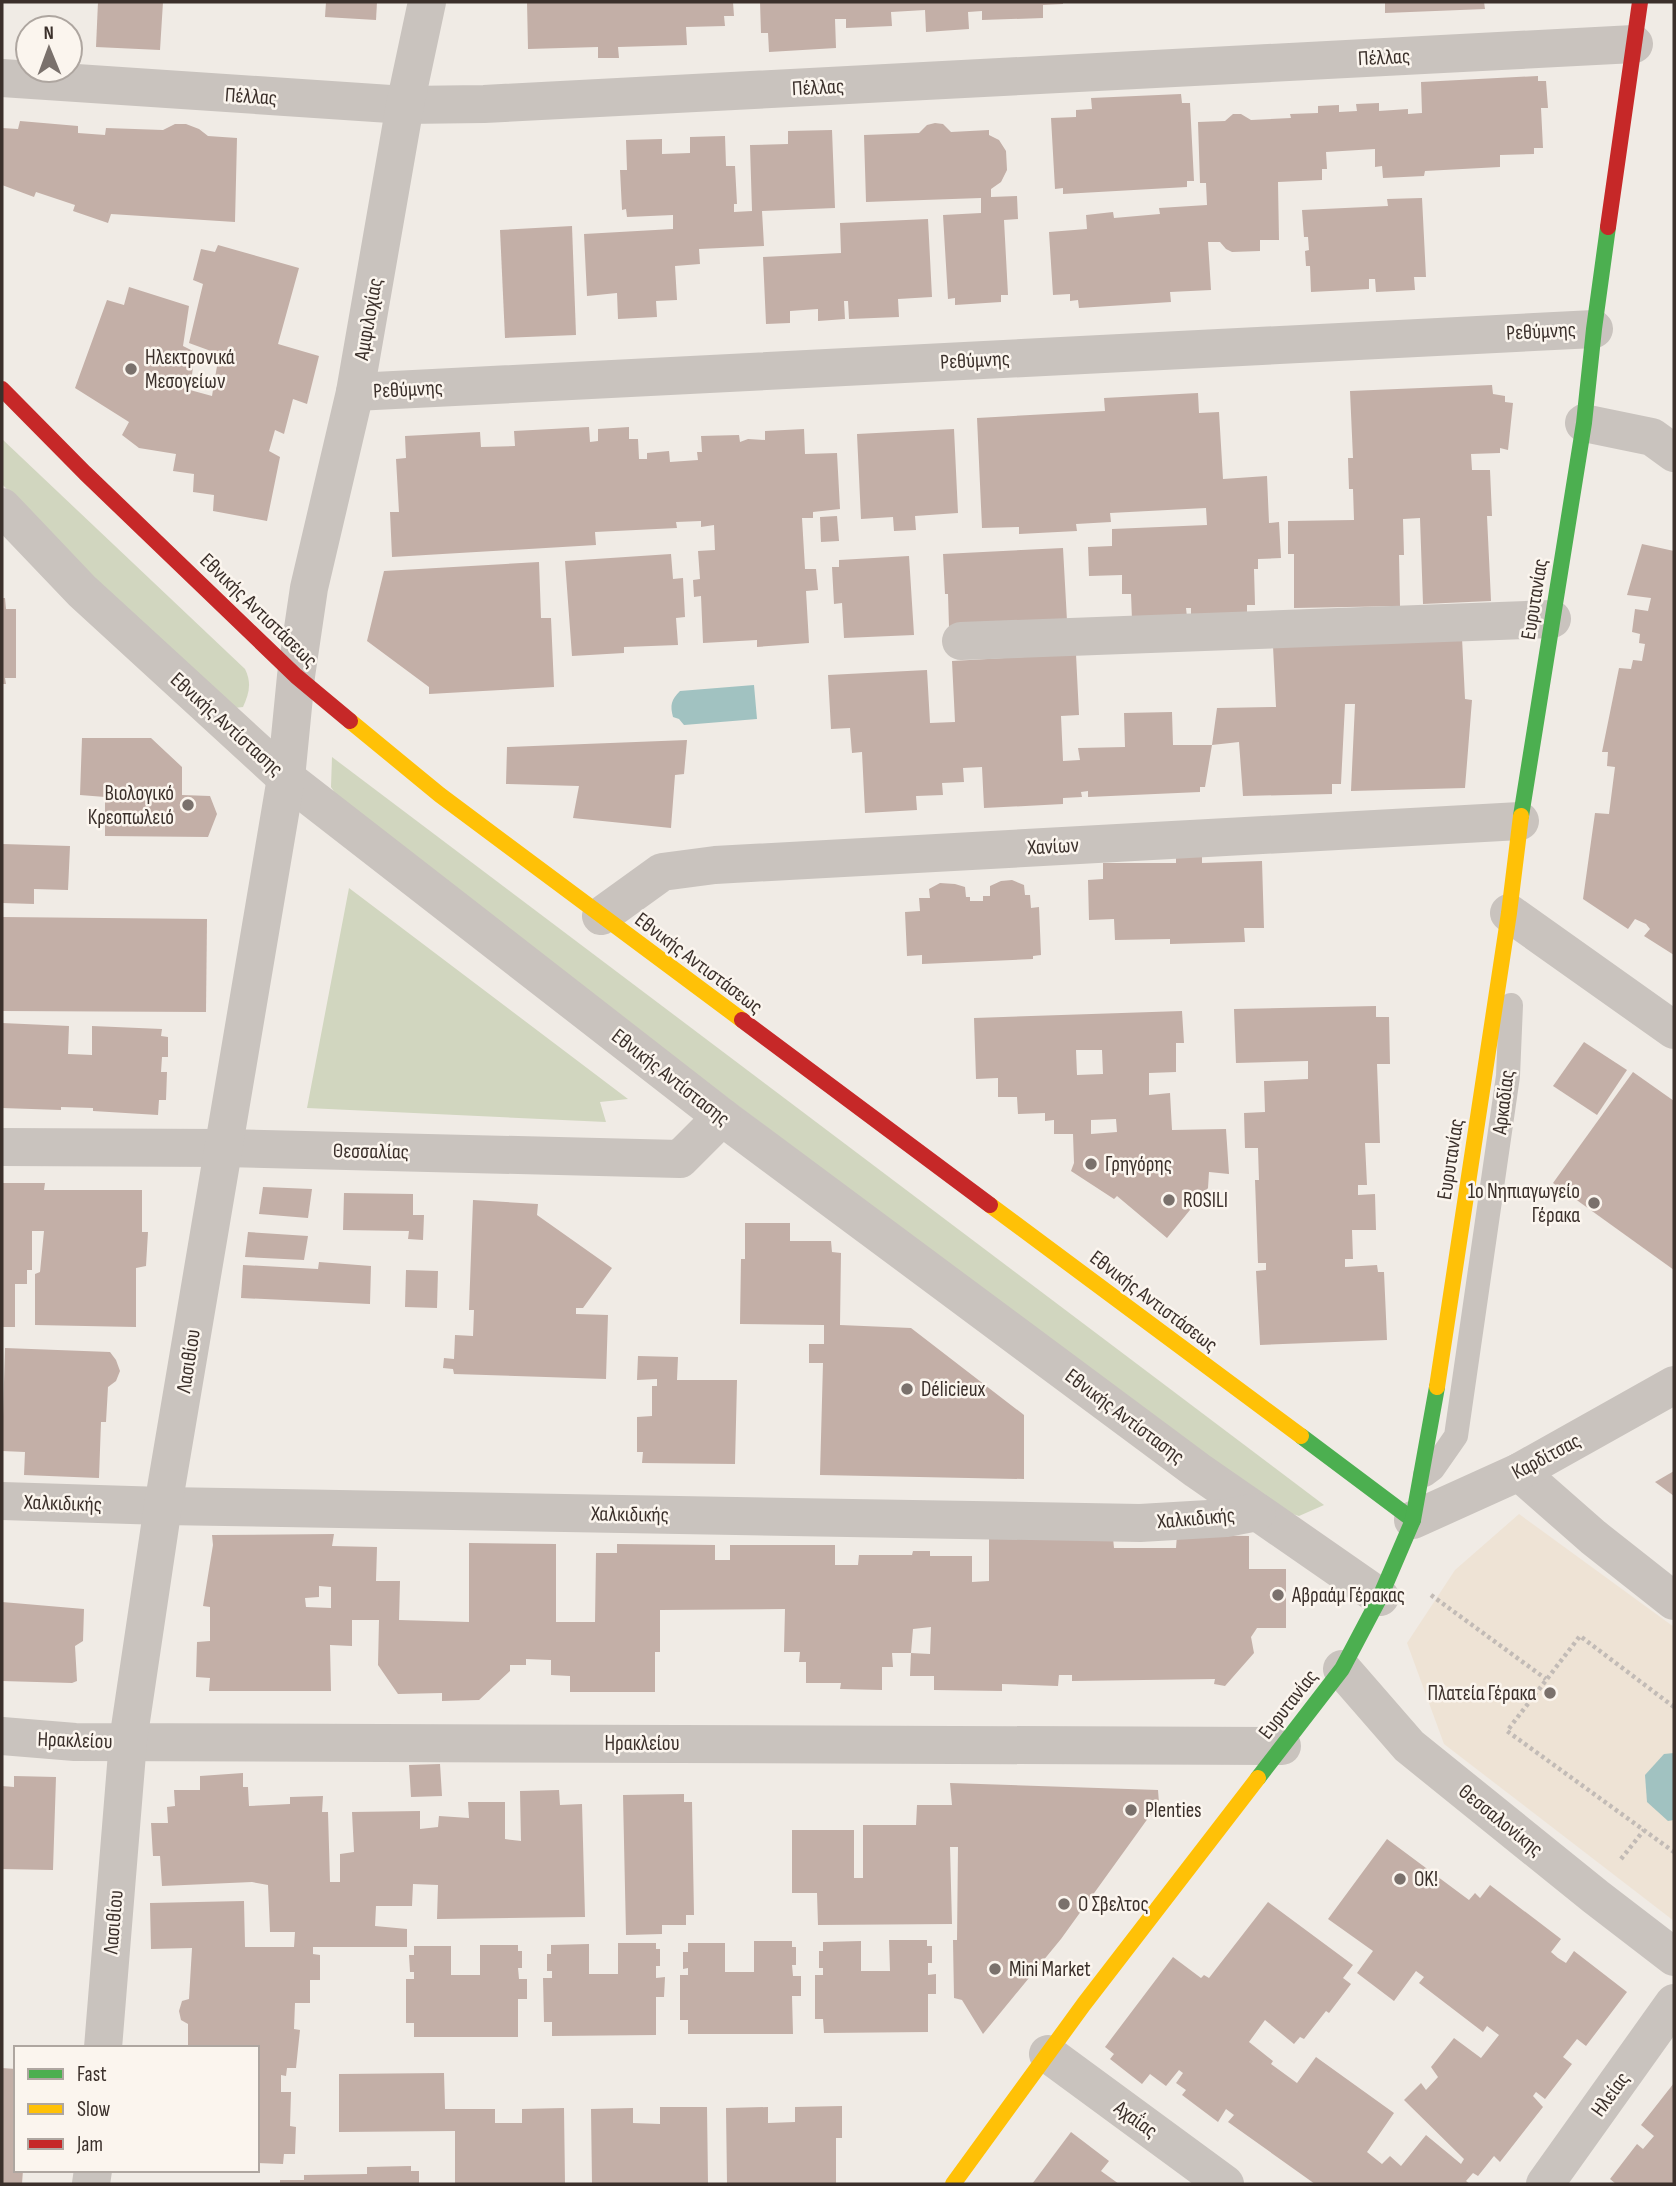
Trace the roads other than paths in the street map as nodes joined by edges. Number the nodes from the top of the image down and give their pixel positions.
1 (427, 2) edge
2 (1640, 2) edge
3 (1634, 44) junction
4 (2, 78) edge
5 (405, 105) junction
6 (1594, 329) junction
7 (2, 389) edge
8 (355, 392) junction
9 (1584, 423) junction
10 (1674, 453) edge
11 (2, 508) edge
12 (1552, 619) junction
13 (961, 642) dead end
14 (296, 676) junction
15 (286, 778) junction
16 (1520, 821) junction
17 (1509, 913) junction
18 (601, 916) junction
19 (1674, 1030) edge
20 (722, 1117) junction
21 (2, 1147) edge
22 (223, 1148) junction
23 (1674, 1385) edge
24 (1519, 1472) junction
25 (1421, 1478) joint
26 (2, 1502) edge
27 (163, 1506) junction
28 (1257, 1512) junction
29 (1413, 1520) junction
30 (1387, 1583) junction
31 (1674, 1601) edge
32 (1342, 1669) junction
33 (2, 1736) edge
34 (128, 1741) junction
35 (1282, 1746) junction
36 (1674, 1957) edge
37 (1674, 2003) edge
38 (103, 2046) edge
39 (1048, 2054) junction
40 (953, 2184) edge
41 (1225, 2184) edge
42 (1545, 2184) edge

1 - 5 street, Αμφιλοχίας
2 - 3 street, Ευρυτανίας
3 - 5 street, Πέλλας
3 - 6 street, Ευρυτανίας
4 - 5 street, Πέλλας
5 - 8 street, Αμφιλοχίας
6 - 8 street, Ρεθύμνης
6 - 9 street, Ευρυτανίας
7 - 14 street, Εθνικής Αντιστάσεως
8 - 14 street, Αμφιλοχίας
9 - 10 street
9 - 12 street, Ευρυτανίας
11 - 15 street, Εθνικής Αντίστασης
12 - 13 street
12 - 16 street, Ευρυτανίας
14 - 15 street, Λασιθίου
14 - 18 street, Εθνικής Αντιστάσεως
15 - 20 street, Εθνικής Αντίστασης
15 - 22 street, Λασιθίου
16 - 17 street, Ευρυτανίας
16 - 18 street, Χανίων
17 - 19 street
17 - 25 lane, Αρκαδίας
18 - 29 street, Εθνικής Αντιστάσεως
20 - 22 street, Θεσσαλίας
20 - 28 street, Εθνικής Αντίστασης
21 - 22 street, Θεσσαλίας
22 - 27 street, Λασιθίου
23 - 24 street, Καρδίτσας
24 - 29 street, Καρδίτσας
24 - 31 street
25 - 29 street, Ευρυτανίας
26 - 27 street, Χαλκιδικής
27 - 28 street, Χαλκιδικής
27 - 34 street, Λασιθίου
28 - 30 street, Εθνικής Αντίστασης
29 - 30 street, Ευρυτανίας
30 - 32 street, Ευρυτανίας
32 - 35 street, Ευρυτανίας
32 - 36 street, Θεσσαλονίκης
33 - 34 street, Ηρακλείου
34 - 35 street, Ηρακλείου
34 - 38 street, Λασιθίου
35 - 39 street, Ευρυτανίας
37 - 42 street, Ηλείας
39 - 40 street, Ευρυτανίας
39 - 41 street, Αχαΐας

